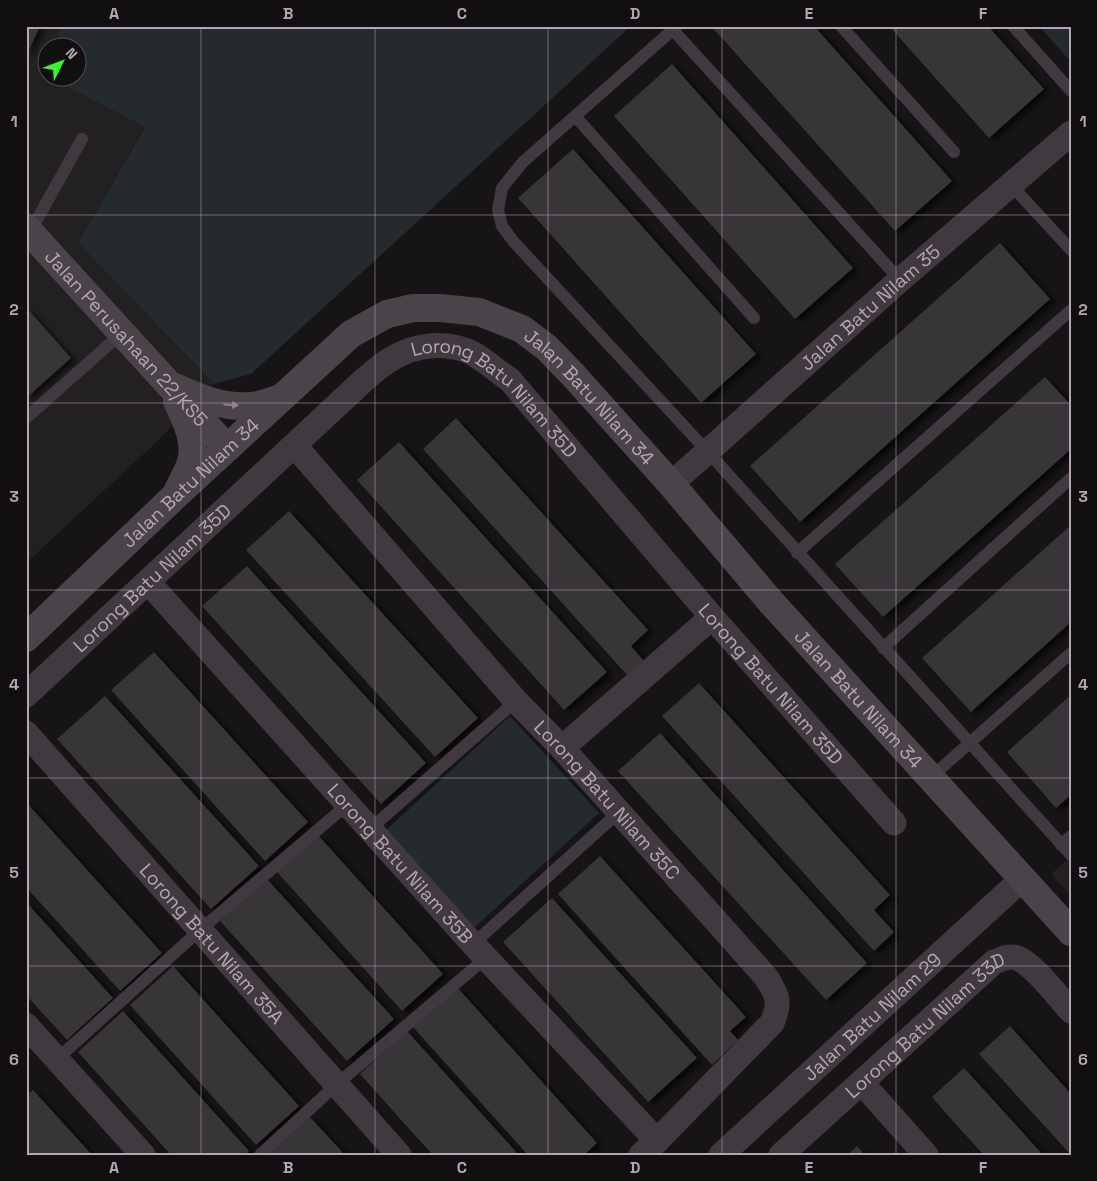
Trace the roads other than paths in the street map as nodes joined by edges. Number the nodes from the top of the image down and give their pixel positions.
1 (841, 26) edge
2 (1012, 26) edge
3 (675, 28) edge
4 (1071, 91) edge
5 (575, 116) junction
6 (1071, 133) edge
7 (82, 139) dead end
8 (954, 152) dead end
9 (1011, 185) junction
10 (28, 230) edge
11 (1071, 250) edge
12 (900, 280) junction
13 (1071, 310) edge
14 (754, 318) dead end
15 (122, 333) junction
16 (169, 384) junction
17 (282, 398) junction
18 (26, 418) edge
19 (295, 446) junction
20 (228, 448) junction
21 (707, 451) junction
22 (1071, 478) edge
23 (671, 484) junction
24 (176, 495) junction
25 (797, 553) junction
26 (148, 582) junction
27 (712, 618) junction
28 (26, 638) edge
29 (883, 648) junction
30 (1071, 653) edge
31 (26, 694) edge
32 (516, 701) junction
33 (26, 733) edge
34 (969, 743) junction
35 (562, 748) junction
36 (930, 778) junction
37 (348, 804) junction
38 (619, 812) junction
39 (894, 823) dead end
40 (370, 829) junction
41 (1066, 841) edge
42 (1071, 855) edge
43 (1022, 879) junction
44 (200, 930) junction
45 (1071, 932) edge
46 (479, 951) junction
47 (1071, 1011) edge
48 (26, 1025) edge
49 (57, 1059) junction
50 (862, 1083) junction
51 (337, 1084) junction
52 (649, 1148) edge
53 (143, 1155) edge
54 (260, 1155) edge
55 (399, 1155) edge
56 (721, 1155) edge
57 (781, 1155) edge
58 (926, 1155) edge

1 - 8 lane
2 - 4 lane
3 - 5 lane
3 - 12 lane
5 - 14 lane
5 - 21 lane
6 - 9 street, Jalan Batu Nilam 35
7 - 10 lane
9 - 11 lane
9 - 12 street, Jalan Batu Nilam 35
10 - 15 street, Jalan Perusahaan 22/KS5
12 - 21 street, Jalan Batu Nilam 35
13 - 25 lane
15 - 16 street, Jalan Perusahaan 22/KS5
15 - 18 lane
16 -> 17 street
16 - 20 street, Jalan Perusahaan 22/KS5
16 - 24 street
17 - 20 street, Jalan Batu Nilam 34
17 - 23 street, Jalan Batu Nilam 34
19 - 26 street, Lorong Batu Nilam 35D
19 - 27 street, Lorong Batu Nilam 35D
19 - 32 street, Lorong Batu Nilam 35C
20 - 24 street, Jalan Batu Nilam 34
21 - 23 street, Jalan Batu Nilam 35
21 - 25 lane
22 - 29 lane
23 - 36 street, Jalan Batu Nilam 34
24 - 28 street, Jalan Batu Nilam 34
25 - 29 lane
26 - 31 street, Lorong Batu Nilam 35D
26 - 37 street, Lorong Batu Nilam 35B
27 - 35 street
27 - 39 street, Lorong Batu Nilam 35D
29 - 34 lane
30 - 34 lane
32 - 35 street, Lorong Batu Nilam 35C
32 - 40 lane
33 - 44 street, Lorong Batu Nilam 35A
34 - 36 lane
34 - 41 lane
35 - 38 street, Lorong Batu Nilam 35C
36 - 43 street, Jalan Batu Nilam 34
37 - 40 street, Lorong Batu Nilam 35B
37 - 44 lane
38 - 46 lane
38 - 52 street, Lorong Batu Nilam 35C
40 - 46 street, Lorong Batu Nilam 35B
41 - 42 lane
43 - 45 street, Jalan Batu Nilam 34
43 - 56 street, Jalan Batu Nilam 29
44 - 49 lane
44 - 51 street, Lorong Batu Nilam 35A
46 - 51 lane
46 - 52 street, Lorong Batu Nilam 35B
47 - 50 street, Lorong Batu Nilam 33D
48 - 49 street
49 - 53 street
50 - 57 street, Lorong Batu Nilam 33D
50 - 58 street
51 - 54 lane
51 - 55 street, Lorong Batu Nilam 35A

